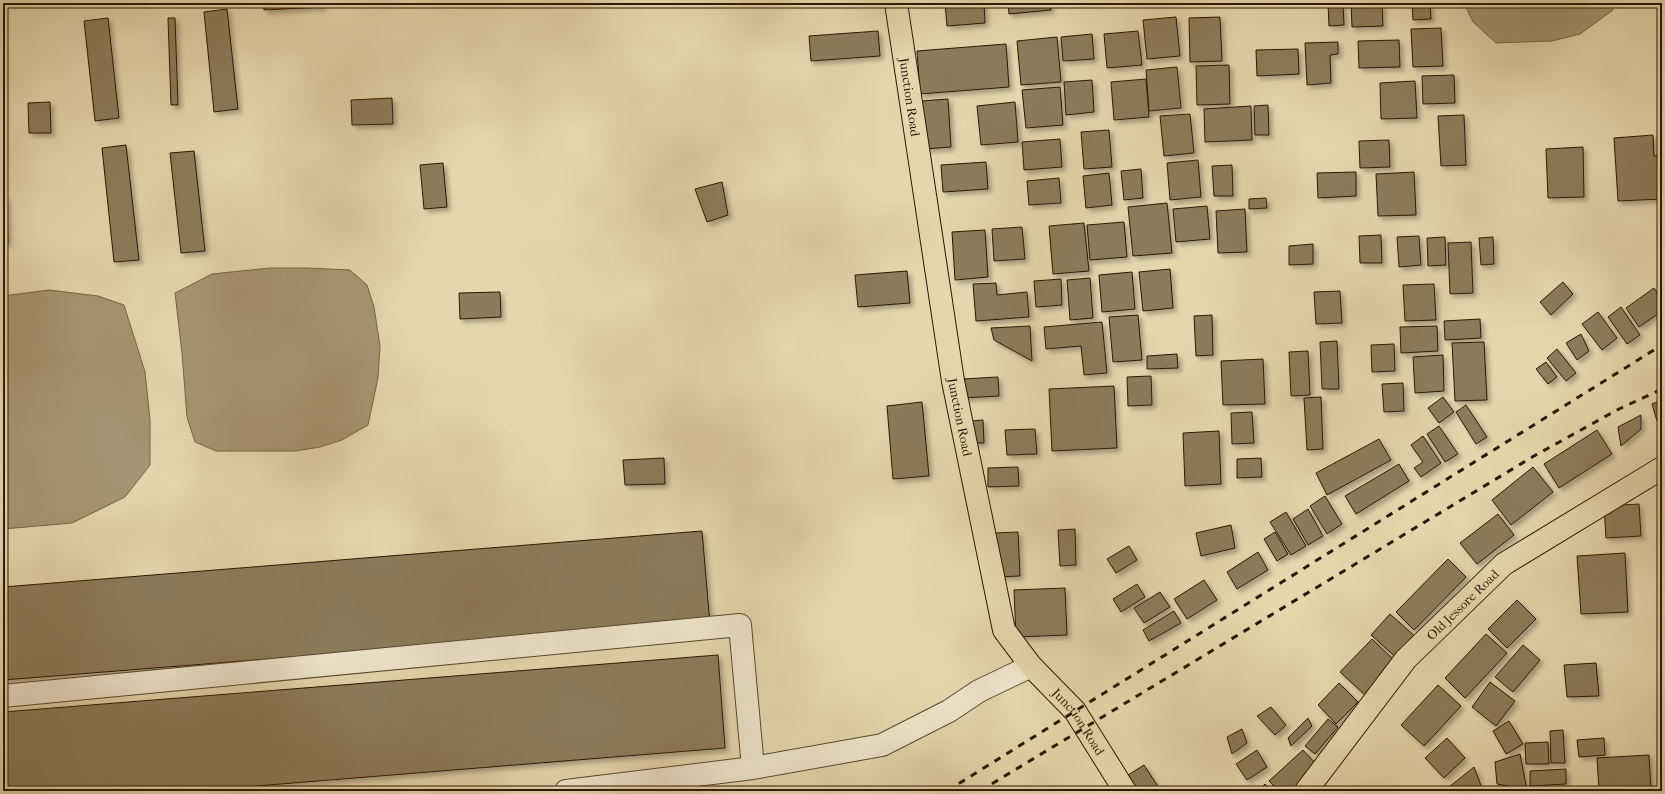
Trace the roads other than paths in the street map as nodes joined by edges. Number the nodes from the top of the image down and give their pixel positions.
1 (896, 3) edge
2 (1662, 468) edge
3 (1031, 666) junction
4 (3, 696) edge
5 (754, 768) junction
6 (566, 791) edge
7 (1125, 791) edge
8 (1306, 791) edge

1 - 3 main road, Junction Road
2 - 8 main road, Old Jessore Road
3 - 5 lane
3 - 7 main road, Junction Road
4 - 5 lane
5 - 6 lane

